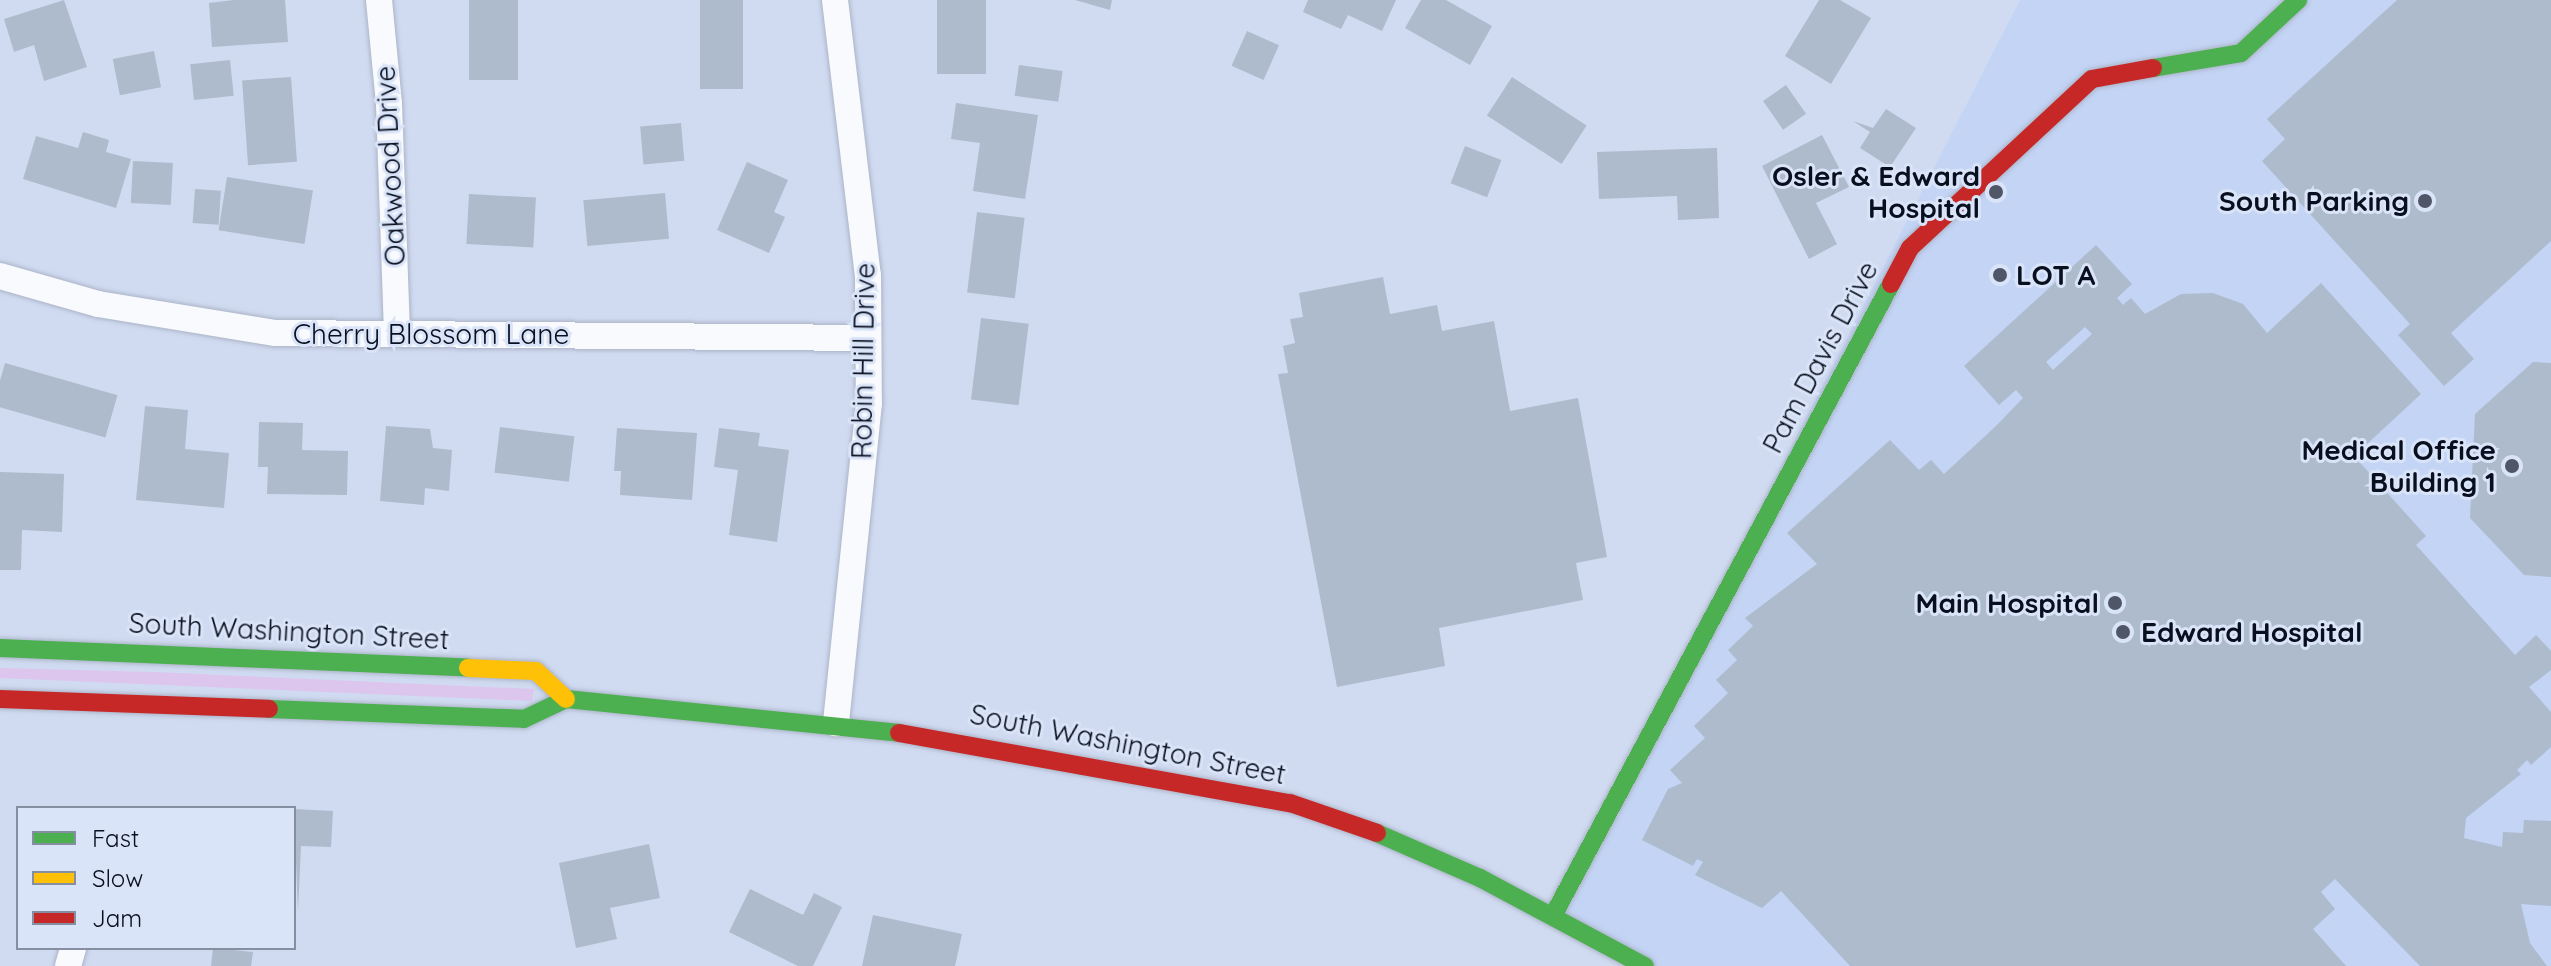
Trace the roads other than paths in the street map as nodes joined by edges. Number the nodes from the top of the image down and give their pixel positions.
1 (379, 0) edge
2 (835, 0) edge
3 (2298, 0) edge
4 (0, 276) edge
5 (397, 333) junction
6 (868, 338) junction
7 (0, 648) edge
8 (0, 699) edge
9 (566, 699) junction
10 (836, 723) junction
11 (1554, 914) junction
12 (1645, 966) edge

1 - 5 street, Oakwood Drive
2 - 6 street, Robin Hill Drive
3 - 11 main road, Pam Davis Drive
4 - 5 street, Cherry Blossom Lane
5 - 6 street, Cherry Blossom Lane
6 - 10 street, Robin Hill Drive
7 - 9 main road, South Washington Street
8 - 9 main road
9 - 10 main road, South Washington Street
10 - 11 main road, South Washington Street
11 - 12 main road, South Washington Street

